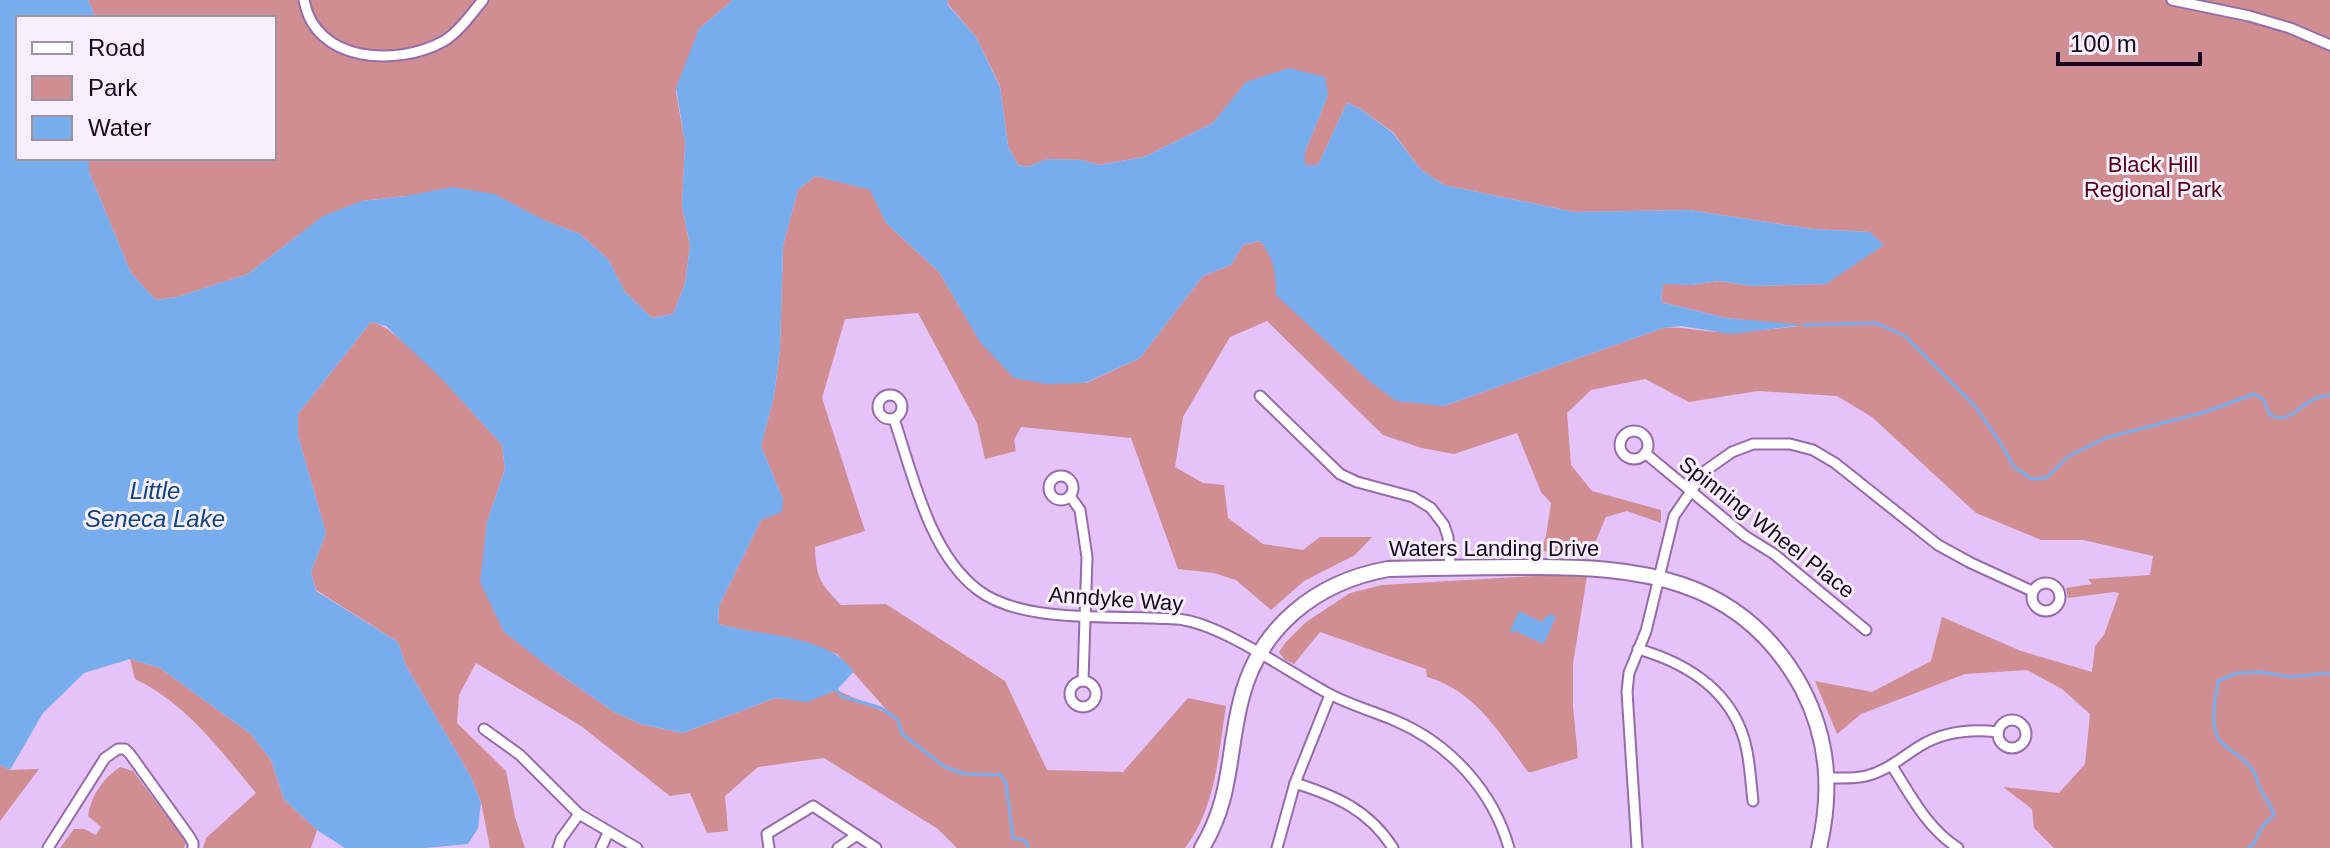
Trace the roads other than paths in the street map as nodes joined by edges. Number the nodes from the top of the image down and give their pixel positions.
1 (304, 0) edge
2 (483, 0) edge
3 (2172, 0) edge
4 (2330, 45) edge
5 (1260, 396) dead end
6 (894, 419) dead end
7 (1645, 453) dead end
8 (1690, 491) junction
9 (1070, 496) dead end
10 (1450, 567) junction
11 (1660, 577) junction
12 (2032, 591) dead end
13 (1085, 615) junction
14 (1866, 630) dead end
15 (1638, 649) junction
16 (1259, 654) junction
17 (1083, 681) dead end
18 (1330, 695) junction
19 (484, 729) dead end
20 (1998, 732) dead end
21 (1892, 766) junction
22 (1828, 778) junction
23 (1295, 783) junction
24 (1753, 801) dead end
25 (579, 814) junction
26 (608, 833) junction
27 (857, 835) junction
28 (48, 848) edge
29 (193, 848) edge
30 (558, 848) edge
31 (601, 848) edge
32 (637, 848) edge
33 (769, 848) edge
34 (838, 848) edge
35 (876, 848) edge
36 (1202, 848) edge
37 (1277, 848) edge
38 (1393, 848) edge
39 (1509, 848) edge
40 (1637, 848) edge
41 (1819, 848) edge
42 (1958, 848) edge

1 - 2 street
3 - 4 street
5 - 10 street
6 - 13 street, Anndyke Way
7 - 8 street, Spinning Wheel Place
8 - 11 street
8 - 12 street
8 - 14 street, Spinning Wheel Place
9 - 13 street
10 - 11 street, Waters Landing Drive
10 - 16 street, Waters Landing Drive
11 - 15 street
11 - 22 street, Waters Landing Drive
13 - 16 street, Anndyke Way
13 - 17 street
15 - 24 street
15 - 40 street
16 - 18 street, Anndyke Way
16 - 36 street, Waters Landing Drive
18 - 23 street
18 - 39 street, Anndyke Way
19 - 25 street
20 - 21 street
21 - 22 street
21 - 42 street
22 - 41 street, Waters Landing Drive
23 - 37 street
23 - 38 street
25 - 26 street
25 - 30 street
26 - 31 street
26 - 32 street
27 - 33 street
27 - 34 street
27 - 35 street
28 - 29 street

